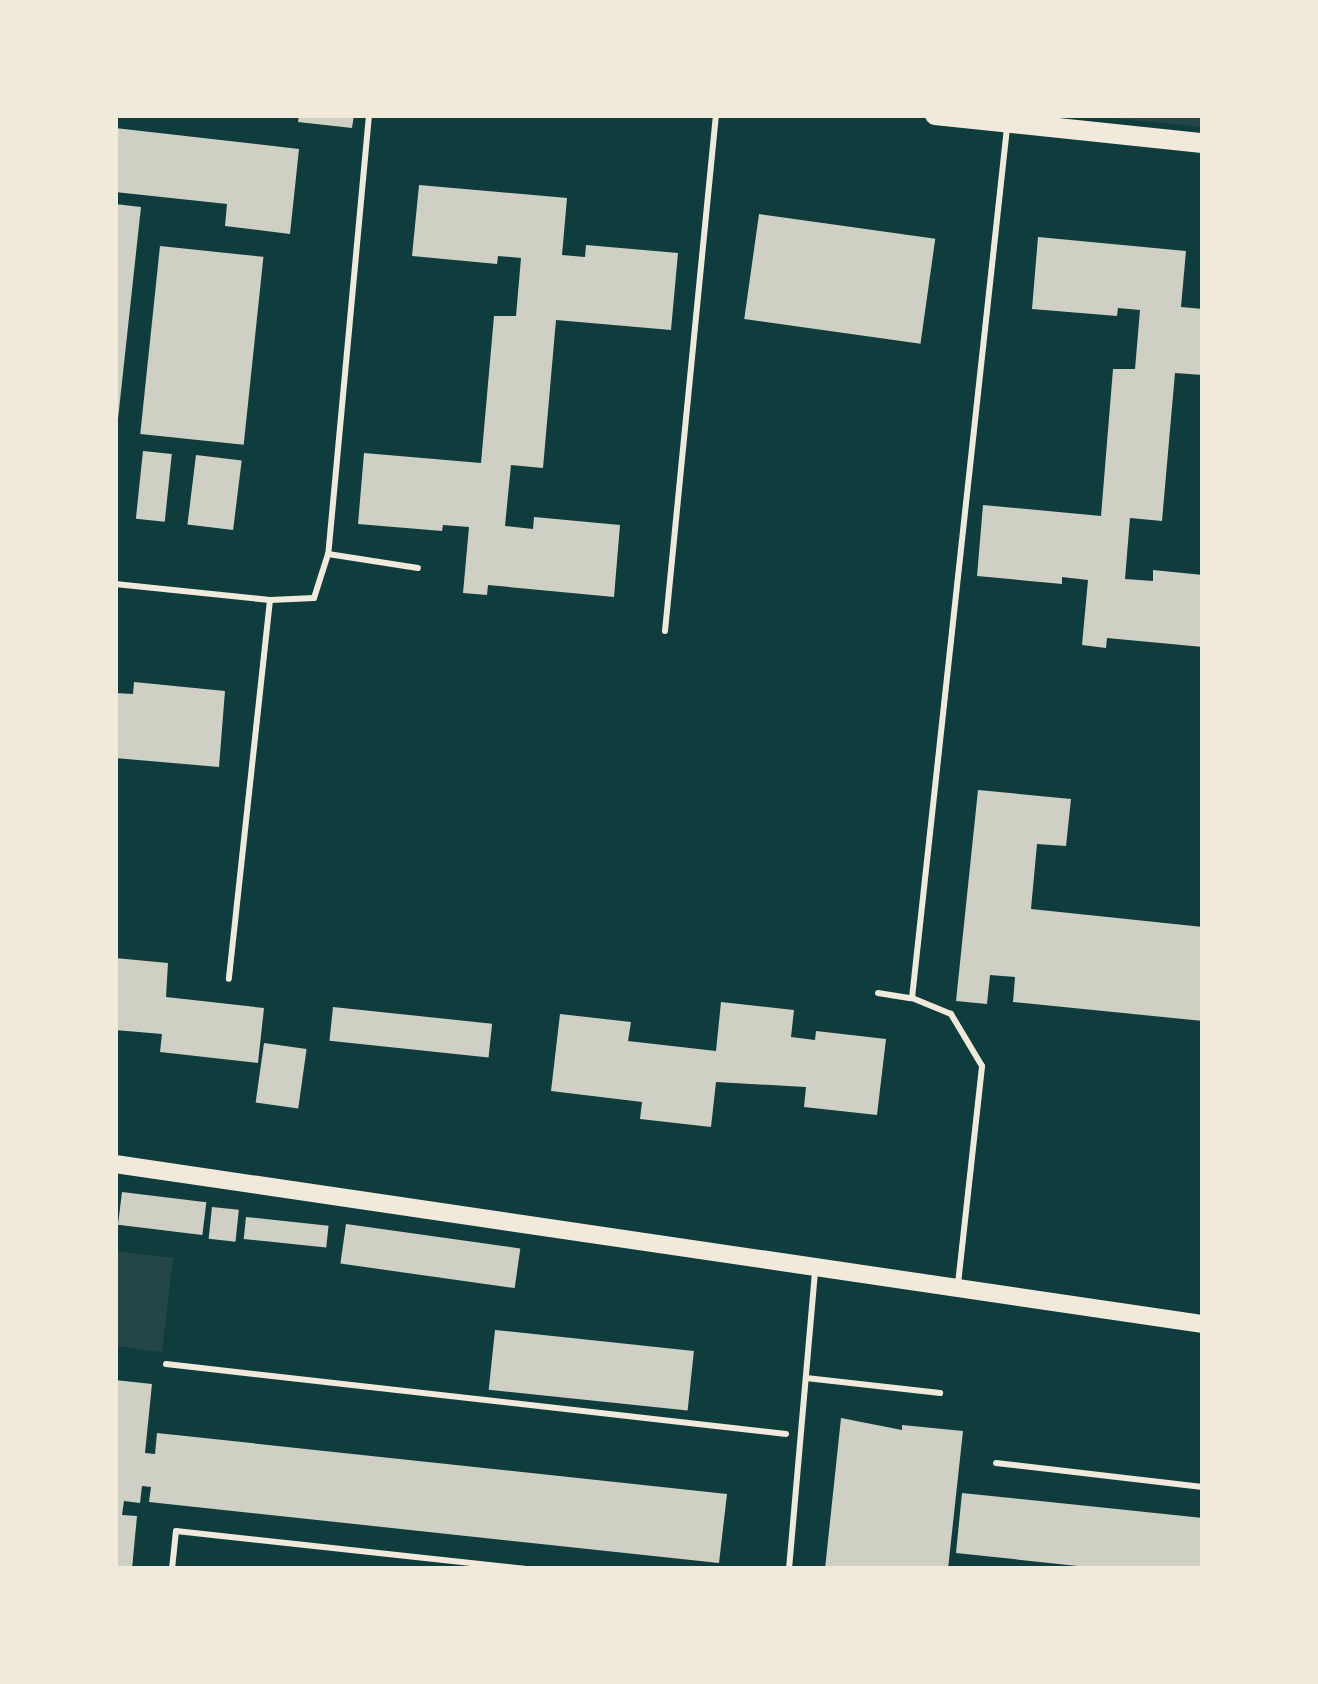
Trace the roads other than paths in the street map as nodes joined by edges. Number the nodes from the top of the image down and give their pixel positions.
1 (370, 115) edge
2 (716, 115) edge
3 (935, 115) edge
4 (1008, 122) junction
5 (1203, 143) edge
6 (328, 554) junction
7 (418, 568) dead end
8 (115, 584) edge
9 (270, 600) junction
10 (665, 631) dead end
11 (229, 978) dead end
12 (878, 993) dead end
13 (912, 998) junction
14 (115, 1164) edge
15 (815, 1270) junction
16 (958, 1290) junction
17 (1203, 1324) edge
18 (806, 1378) junction
19 (940, 1394) dead end
20 (996, 1463) dead end
21 (1203, 1487) edge
22 (172, 1569) edge
23 (524, 1569) edge
24 (789, 1569) edge

1 - 6 lane
2 - 10 lane
3 - 4 main road
4 - 5 main road
4 - 13 lane
6 - 7 lane
6 - 9 lane
8 - 9 lane
9 - 11 lane
12 - 13 lane
13 - 16 lane
14 - 15 street
15 - 16 street
15 - 18 lane
16 - 17 street
18 - 19 lane
18 - 24 lane
20 - 21 lane
22 - 23 lane

